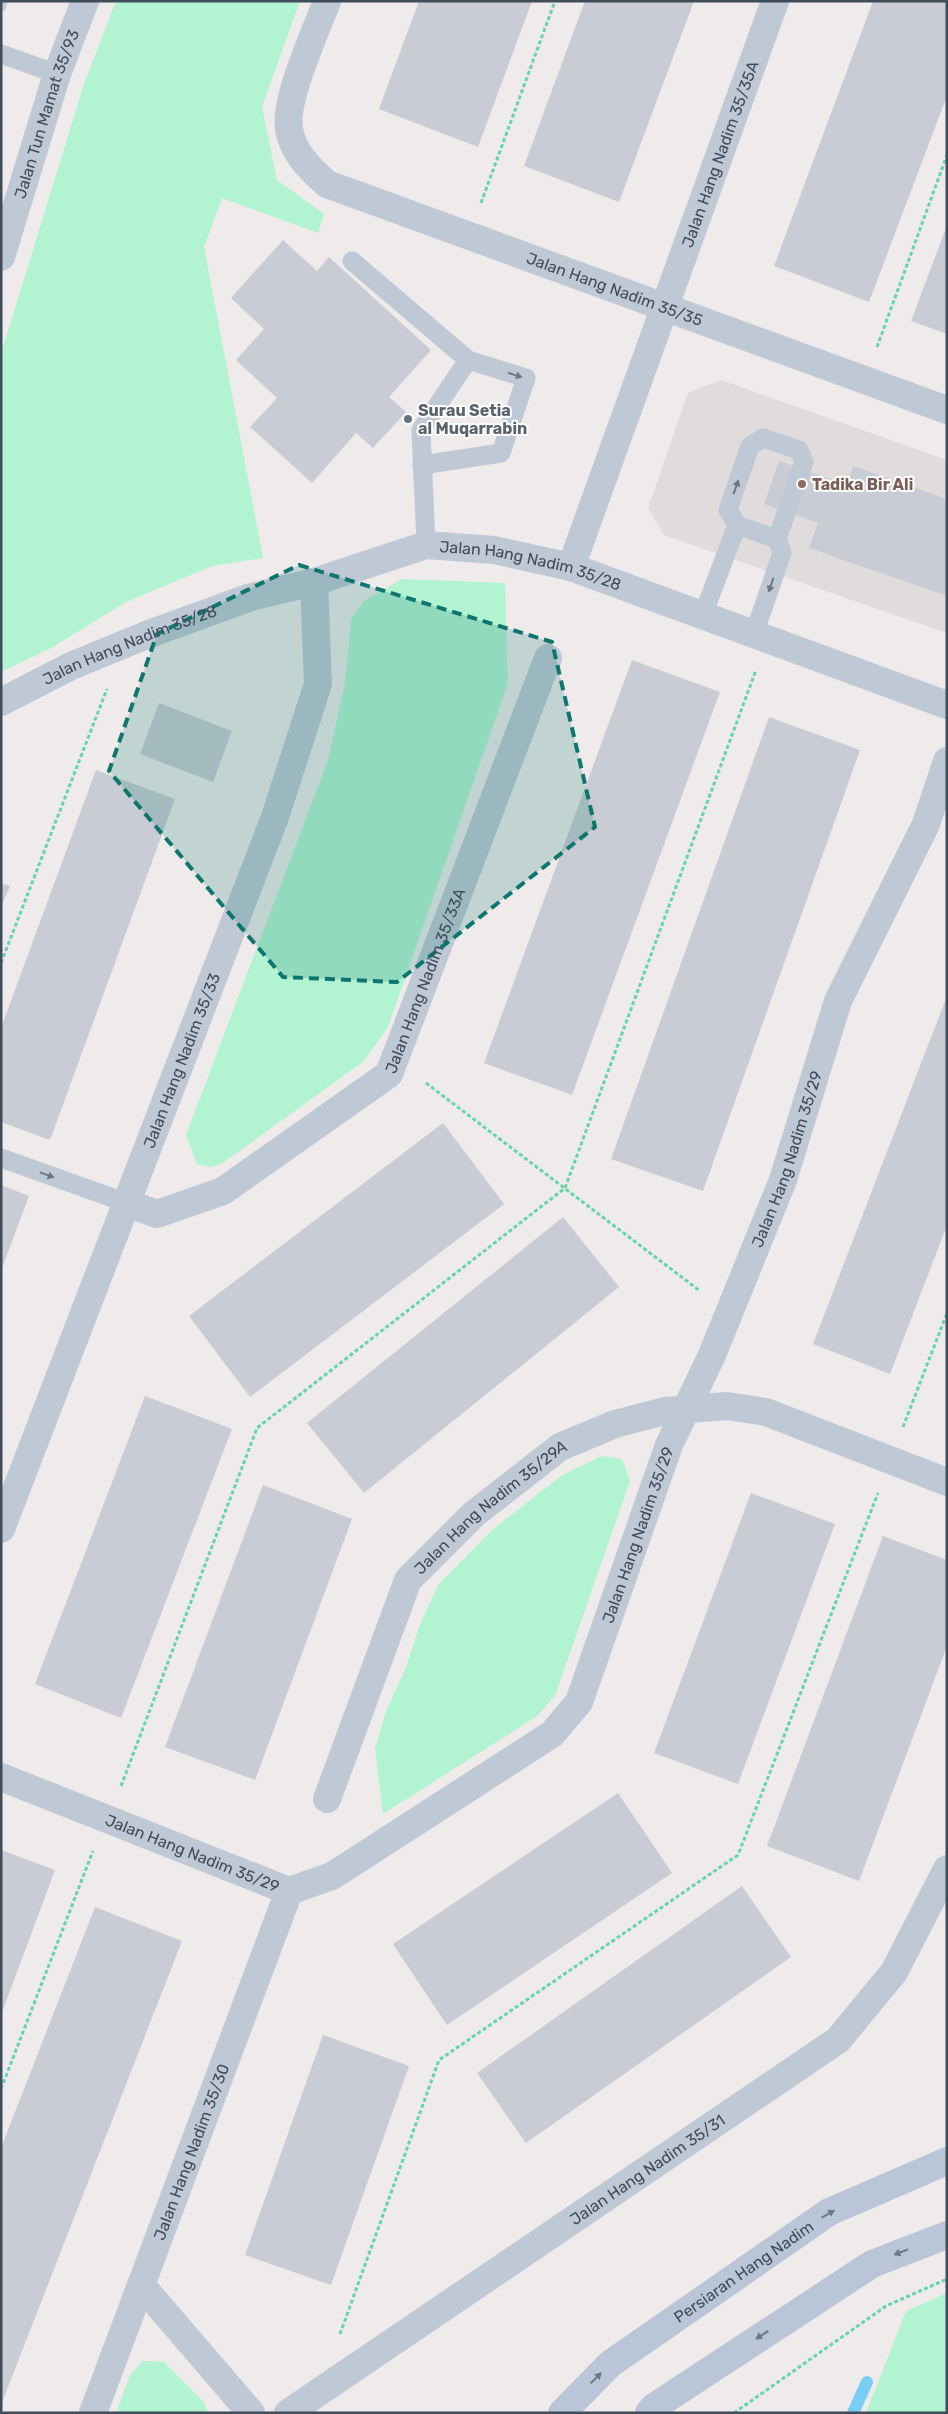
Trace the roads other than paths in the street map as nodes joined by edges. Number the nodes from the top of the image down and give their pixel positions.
1 (85, 1) edge
2 (327, 1) edge
3 (775, 1) edge
4 (1, 54) edge
5 (57, 74) junction
6 (1, 257) edge
7 (352, 261) dead end
8 (665, 307) junction
9 (468, 360) junction
10 (947, 410) edge
11 (422, 464) junction
12 (736, 525) junction
13 (777, 539) junction
14 (426, 545) junction
15 (572, 567) junction
16 (314, 582) junction
17 (703, 616) junction
18 (754, 634) junction
19 (548, 658) dead end
20 (1, 702) edge
21 (947, 705) edge
22 (947, 761) edge
23 (1, 1158) edge
24 (127, 1203) junction
25 (686, 1408) junction
26 (947, 1482) edge
27 (1, 1529) edge
28 (1, 1777) edge
29 (326, 1799) dead end
30 (947, 1869) edge
31 (289, 1891) junction
32 (947, 2161) edge
33 (947, 2234) edge
34 (141, 2285) junction
35 (93, 2413) edge
36 (251, 2413) edge
37 (288, 2413) edge
38 (562, 2413) edge
39 (649, 2413) edge

1 - 5 street, Jalan Tun Mamat 35/93
2 - 8 street, Jalan Hang Nadim 35/35
3 - 8 street, Jalan Hang Nadim 35/35A
4 - 5 lane
5 - 6 street, Jalan Tun Mamat 35/93
7 - 9 lane
8 - 10 street, Jalan Hang Nadim 35/35
8 - 15 street, Jalan Hang Nadim 35/35A
9 - 11 lane
9 -> 11 lane
11 - 14 lane
12 - 13 lane
12 -> 13 lane
12 - 17 lane
13 -> 18 lane
14 - 15 street, Jalan Hang Nadim 35/28
14 - 16 street, Jalan Hang Nadim 35/28
15 - 17 street, Jalan Hang Nadim 35/28
16 - 20 street, Jalan Hang Nadim 35/28
16 - 24 street, Jalan Hang Nadim 35/33
17 - 18 street, Jalan Hang Nadim 35/28
18 - 21 street, Jalan Hang Nadim 35/28
19 - 24 street, Jalan Hang Nadim 35/33A
22 - 25 street, Jalan Hang Nadim 35/29
23 -> 24 lane
24 - 27 street, Jalan Hang Nadim 35/33
25 - 26 street, Jalan Hang Nadim 35/29A
25 - 29 street, Jalan Hang Nadim 35/29A
25 - 31 street, Jalan Hang Nadim 35/29
28 - 31 street, Jalan Hang Nadim 35/29
30 - 37 street, Jalan Hang Nadim 35/31
31 - 34 street, Jalan Hang Nadim 35/30
38 -> 32 street, Persiaran Hang Nadim
33 -> 39 street
34 - 35 street, Jalan Hang Nadim 35/30
34 - 36 street

